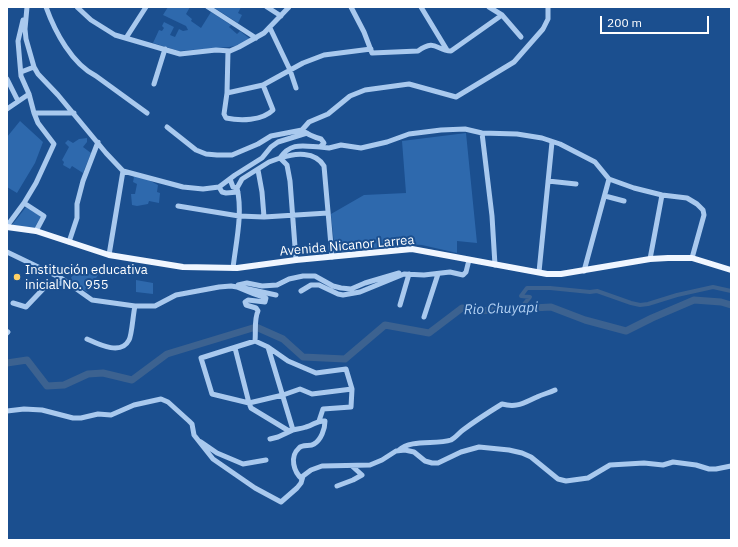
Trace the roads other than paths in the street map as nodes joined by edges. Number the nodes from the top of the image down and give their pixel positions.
1 (27, 7) edge
2 (46, 7) edge
3 (77, 7) edge
4 (145, 7) edge
5 (208, 7) edge
6 (267, 7) edge
7 (289, 7) edge
8 (352, 7) edge
9 (421, 7) edge
10 (489, 7) edge
11 (548, 7) edge
12 (502, 15) junction
13 (281, 16) junction
14 (270, 28) junction
15 (521, 37) dead end
16 (126, 38) junction
17 (256, 38) junction
18 (165, 49) junction
19 (371, 49) junction
20 (228, 51) junction
21 (448, 51) junction
22 (34, 67) junction
23 (290, 70) junction
24 (21, 72) junction
25 (7, 79) edge
26 (154, 84) dead end
27 (263, 84) junction
28 (296, 88) dead end
29 (228, 93) junction
30 (28, 94) junction
31 (18, 101) junction
32 (7, 109) edge
33 (34, 113) junction
34 (74, 113) junction
35 (147, 113) dead end
36 (167, 127) dead end
37 (305, 132) junction
38 (482, 133) junction
39 (98, 142) junction
40 (552, 142) junction
41 (320, 147) junction
42 (280, 158) junction
43 (258, 170) junction
44 (124, 171) junction
45 (230, 179) junction
46 (609, 179) junction
47 (548, 181) junction
48 (576, 184) dead end
49 (219, 187) junction
50 (237, 190) junction
51 (605, 196) junction
52 (662, 196) junction
53 (624, 202) dead end
54 (24, 203) junction
55 (178, 206) dead end
56 (328, 213) junction
57 (239, 216) junction
58 (292, 216) junction
59 (264, 217) junction
60 (7, 227) edge
61 (36, 231) junction
62 (69, 242) junction
63 (7, 252) edge
64 (110, 255) junction
65 (332, 257) junction
66 (692, 258) junction
67 (650, 259) junction
68 (296, 260) junction
69 (469, 260) junction
70 (495, 265) junction
71 (233, 268) junction
72 (731, 270) edge
73 (584, 271) junction
74 (539, 272) junction
75 (406, 274) junction
76 (438, 274) junction
77 (66, 282) junction
78 (237, 287) junction
79 (300, 291) dead end
80 (276, 295) dead end
81 (12, 302) dead end
82 (400, 305) dead end
83 (135, 306) junction
84 (424, 317) dead end
85 (86, 340) dead end
86 (255, 341) junction
87 (268, 347) junction
88 (234, 348) junction
89 (352, 389) junction
90 (555, 390) dead end
91 (283, 395) junction
92 (249, 403) junction
93 (7, 411) edge
94 (319, 421) junction
95 (293, 430) junction
96 (197, 439) junction
97 (270, 439) dead end
98 (399, 451) junction
99 (266, 460) dead end
100 (352, 466) junction
101 (731, 466) edge
102 (302, 479) junction
103 (337, 486) dead end

1 - 22 street
1 - 24 street
2 - 35 street
3 - 16 street
4 - 16 street
5 - 17 street
6 - 13 street
7 - 13 street
8 - 19 street
9 - 21 street
10 - 12 street
11 - 37 street
12 - 15 street
12 - 21 street
13 - 14 street
14 - 17 street
14 - 23 street
16 - 18 street
17 - 20 street
18 - 20 street
18 - 26 street
19 - 21 street
19 - 23 street
20 - 29 street
22 - 24 street
22 - 34 street
23 - 27 street
23 - 28 street
24 - 30 street
25 - 31 street
27 - 29 street
27 - 29 street
30 - 31 street
30 - 33 street
31 - 32 street
33 - 34 street
33 - 54 street
34 - 39 street
36 - 37 street
37 - 41 street
37 - 45 street
38 - 40 street
38 - 41 street
38 - 70 street
39 - 44 street
39 - 62 street
40 - 46 street
40 - 47 street
41 - 42 street
42 - 43 street
42 - 56 street
42 - 58 street
43 - 50 street
43 - 59 street
44 - 49 street
44 - 64 street
45 - 49 street
45 - 50 street
46 - 51 street
46 - 52 street
47 - 48 street
47 - 74 street
49 - 50 street
50 - 57 street
51 - 53 street
51 - 73 street
52 - 66 street
52 - 67 street
54 - 60 street
54 - 61 street
55 - 57 street
56 - 58 street
56 - 65 street
57 - 59 street
57 - 71 street
58 - 59 street
58 - 68 street
60 - 61 main road, Avenida Nicanor Larrea
61 - 62 main road, Avenida Nicanor Larrea
62 - 64 main road, Avenida Nicanor Larrea
63 - 77 street
64 - 71 main road, Avenida Nicanor Larrea
65 - 68 main road, Avenida Nicanor Larrea
65 - 69 main road, Avenida Nicanor Larrea
66 - 67 main road, Avenida Nicanor Larrea
66 - 72 main road, Avenida Nicanor Larrea
67 - 73 main road, Avenida Nicanor Larrea
68 - 71 main road, Avenida Nicanor Larrea
69 - 70 main road, Avenida Nicanor Larrea
69 - 76 street
70 - 74 main road, Avenida Nicanor Larrea
73 - 74 main road, Avenida Nicanor Larrea
75 - 76 street
75 - 78 street
75 - 79 street
75 - 82 street
76 - 84 street
77 - 81 street
77 - 83 street
78 - 80 street
78 - 83 street
78 - 86 street
83 - 85 street
86 - 87 street
86 - 88 street
87 - 89 street
87 - 91 street
88 - 92 street
88 - 92 street
89 - 91 street
89 - 94 street
90 - 98 street
91 - 92 street
91 - 95 street
92 - 95 street
93 - 96 street
94 - 95 street
94 - 102 street
95 - 97 street
96 - 99 street
96 - 102 street
98 - 100 street
98 - 101 street
100 - 102 street
100 - 103 street

